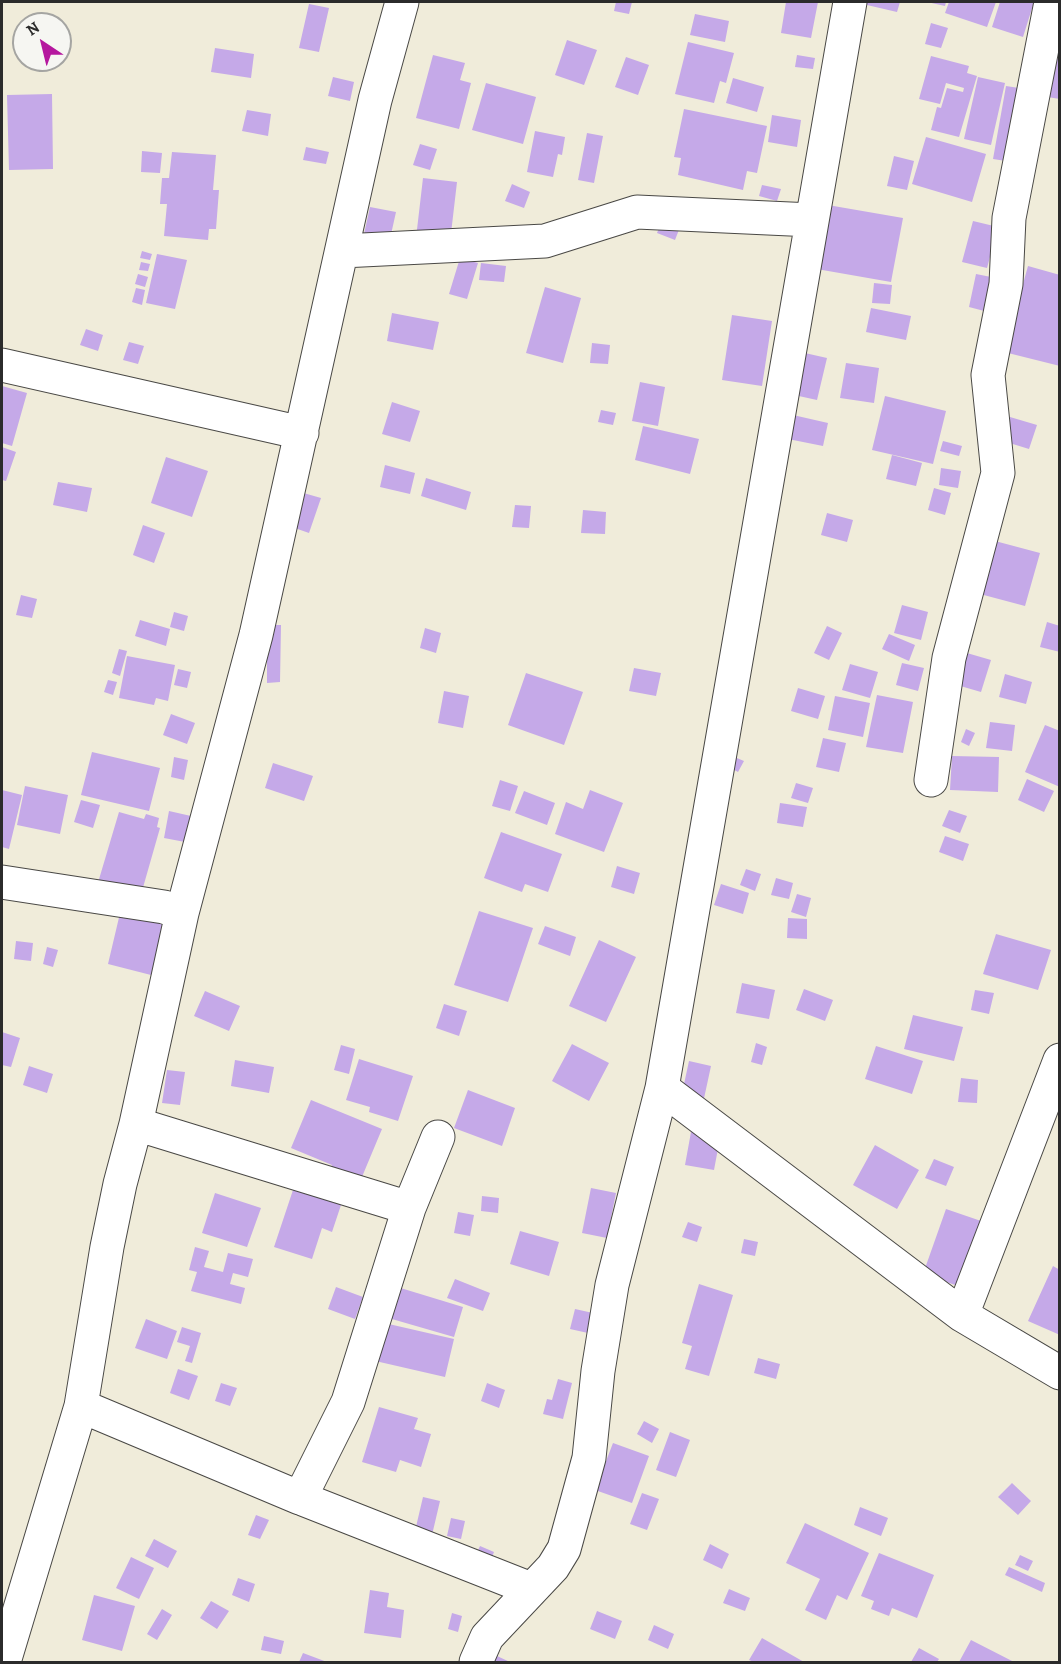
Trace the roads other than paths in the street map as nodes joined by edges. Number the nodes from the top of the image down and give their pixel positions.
1 (402, 2) edge
2 (850, 2) edge
3 (1051, 2) edge
4 (813, 220) junction
5 (342, 251) junction
6 (2, 365) edge
7 (302, 433) junction
8 (931, 780) dead end
9 (2, 882) edge
10 (182, 913) junction
11 (1059, 1060) edge
12 (662, 1088) junction
13 (136, 1124) junction
14 (438, 1137) dead end
15 (409, 1208) junction
16 (962, 1315) junction
17 (1059, 1373) edge
18 (81, 1406) junction
19 (300, 1498) junction
20 (531, 1589) junction
21 (4, 1662) edge
22 (476, 1662) edge

1 - 5 street
2 - 4 street
3 - 8 street
4 - 5 street
4 - 12 street
5 - 7 street
6 - 7 street
7 - 10 street
9 - 10 street
10 - 13 street
11 - 16 street
12 - 16 street
12 - 20 street
13 - 15 street
13 - 18 street
14 - 15 street
15 - 19 street
16 - 17 street
18 - 19 street
18 - 21 street
19 - 20 street
20 - 22 street

